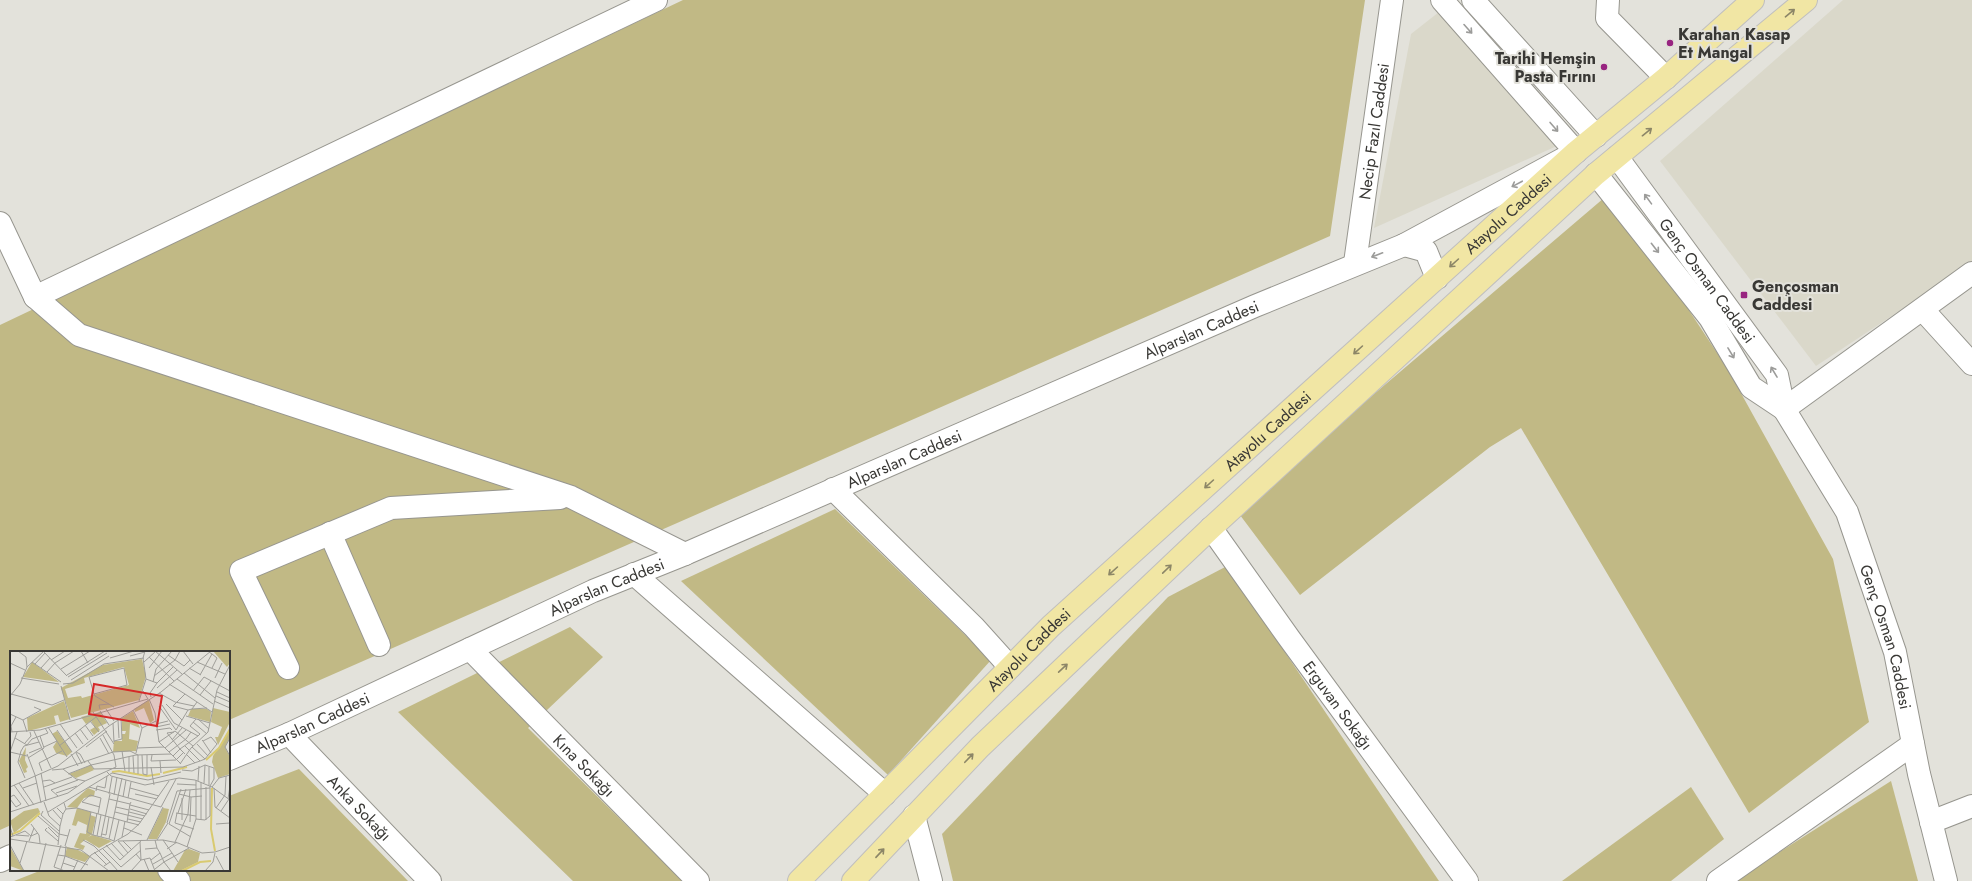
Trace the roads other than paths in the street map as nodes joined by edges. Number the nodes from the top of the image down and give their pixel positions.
1 (656, 0) edge
2 (1392, 0) edge
3 (1442, 0) edge
4 (1473, 0) edge
5 (1608, 0) edge
6 (1753, 0) edge
7 (1806, 0) edge
8 (1666, 78) junction
9 (1596, 136) junction
10 (1576, 152) junction
11 (1617, 157) junction
12 (1596, 174) junction
13 (0, 223) edge
14 (1404, 244) junction
15 (1355, 264) junction
16 (1972, 273) edge
17 (1437, 278) junction
18 (35, 297) junction
19 (1922, 310) junction
20 (1972, 364) edge
21 (1784, 409) junction
22 (833, 489) junction
23 (572, 497) junction
24 (1211, 528) junction
25 (330, 533) junction
26 (684, 554) junction
27 (634, 574) junction
28 (379, 645) dead end
29 (470, 649) junction
30 (1010, 667) junction
31 (288, 668) dead end
32 (289, 734) junction
33 (1913, 744) junction
34 (230, 759) edge
35 (885, 794) junction
36 (1972, 806) edge
37 (914, 816) junction
38 (1931, 822) junction
39 (10, 857) edge
40 (0, 862) edge
41 (170, 871) edge
42 (179, 881) edge
43 (430, 881) edge
44 (698, 881) edge
45 (799, 881) edge
46 (853, 881) edge
47 (931, 881) edge
48 (1466, 881) edge
49 (1718, 881) edge
50 (1946, 881) edge

1 - 18 street
2 - 15 street, Necip Fazıl Caddesi
3 -> 10 street
4 - 9 street
5 - 8 street
6 - 8 main road, Atayolu Caddesi
11 -> 7 main road, Atayolu Caddesi
8 - 9 main road, Atayolu Caddesi
9 - 10 main road, Atayolu Caddesi
9 - 11 main road
10 - 12 main road
10 -> 14 street, Alparslan Caddesi
10 -> 17 main road, Atayolu Caddesi
11 - 12 main road, Atayolu Caddesi
21 -> 11 street, Genç Osman Caddesi
12 -> 21 street, Genç Osman Caddesi
12 - 24 main road, Atayolu Caddesi
13 - 18 street
14 -> 15 street, Alparslan Caddesi
14 - 17 street
15 - 22 street, Alparslan Caddesi
16 - 19 street
17 -> 30 main road, Atayolu Caddesi
18 - 23 street
19 - 20 street
19 - 21 street
21 - 33 street, Genç Osman Caddesi
22 - 26 street, Alparslan Caddesi
22 - 30 street
23 - 25 street
23 - 26 street
37 -> 24 main road, Atayolu Caddesi
24 - 48 street, Erguvan Sokağı
25 - 28 street
25 - 31 street
26 - 27 street, Alparslan Caddesi
27 - 29 street, Alparslan Caddesi
27 - 35 street
29 - 32 street, Alparslan Caddesi
29 - 44 street, Kına Sokağı
30 - 35 main road, Atayolu Caddesi
32 - 34 street, Alparslan Caddesi
32 - 43 street, Anka Sokağı
33 - 38 street, Genç Osman Caddesi
33 - 49 street
35 - 45 main road, Atayolu Caddesi
36 - 38 street
46 -> 37 main road, Atayolu Caddesi
37 - 47 street
38 - 50 street, Genç Osman Caddesi
39 - 40 street
41 - 42 street

